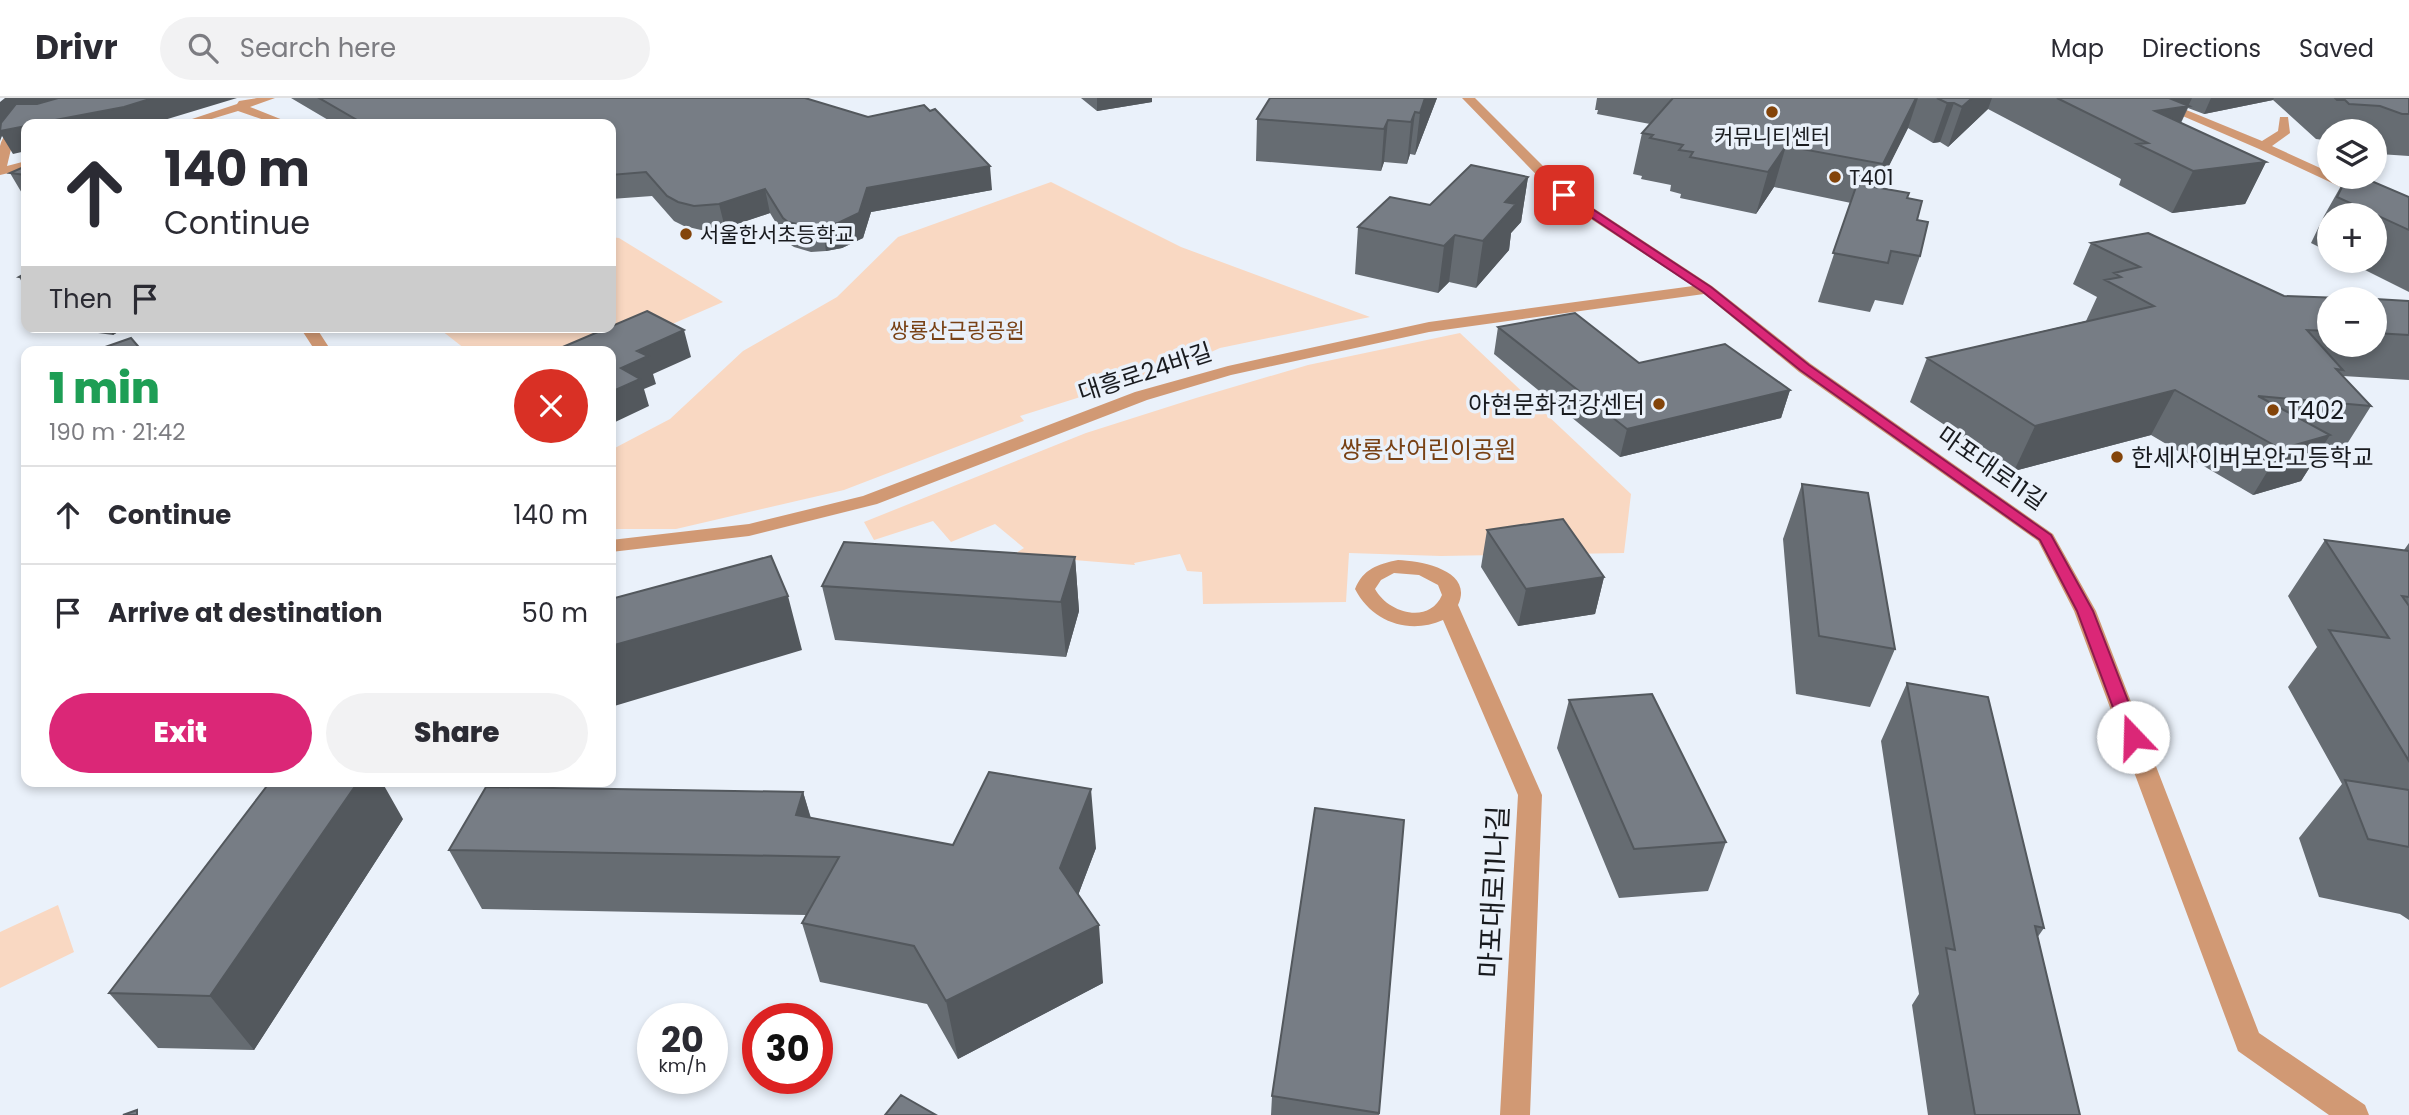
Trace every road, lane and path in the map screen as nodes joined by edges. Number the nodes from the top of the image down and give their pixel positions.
1 (65, 98) edge
2 (269, 98) edge
3 (1468, 98) edge
4 (2147, 98) edge
5 (243, 103) edge
6 (33, 119) edge
7 (197, 119) edge
8 (277, 119) edge
9 (2284, 120) dead end
10 (21, 129) edge
11 (2259, 152) junction
12 (21, 166) edge
13 (0, 171) edge
14 (2409, 215) edge
15 (1707, 289) junction
16 (616, 544) edge
17 (1448, 606) dead end
18 (1516, 1115) edge
19 (2354, 1115) edge

1 - 6 street
2 - 5 street
3 - 15 street, 마포대로11길
4 - 11 street
5 - 7 street
5 - 8 street
9 - 11 street
10 - 13 street
11 - 14 street
12 - 13 street
15 - 16 street, 대흥로24바길
15 - 19 street, 마포대로11길
17 - 18 street, 마포대로11나길

